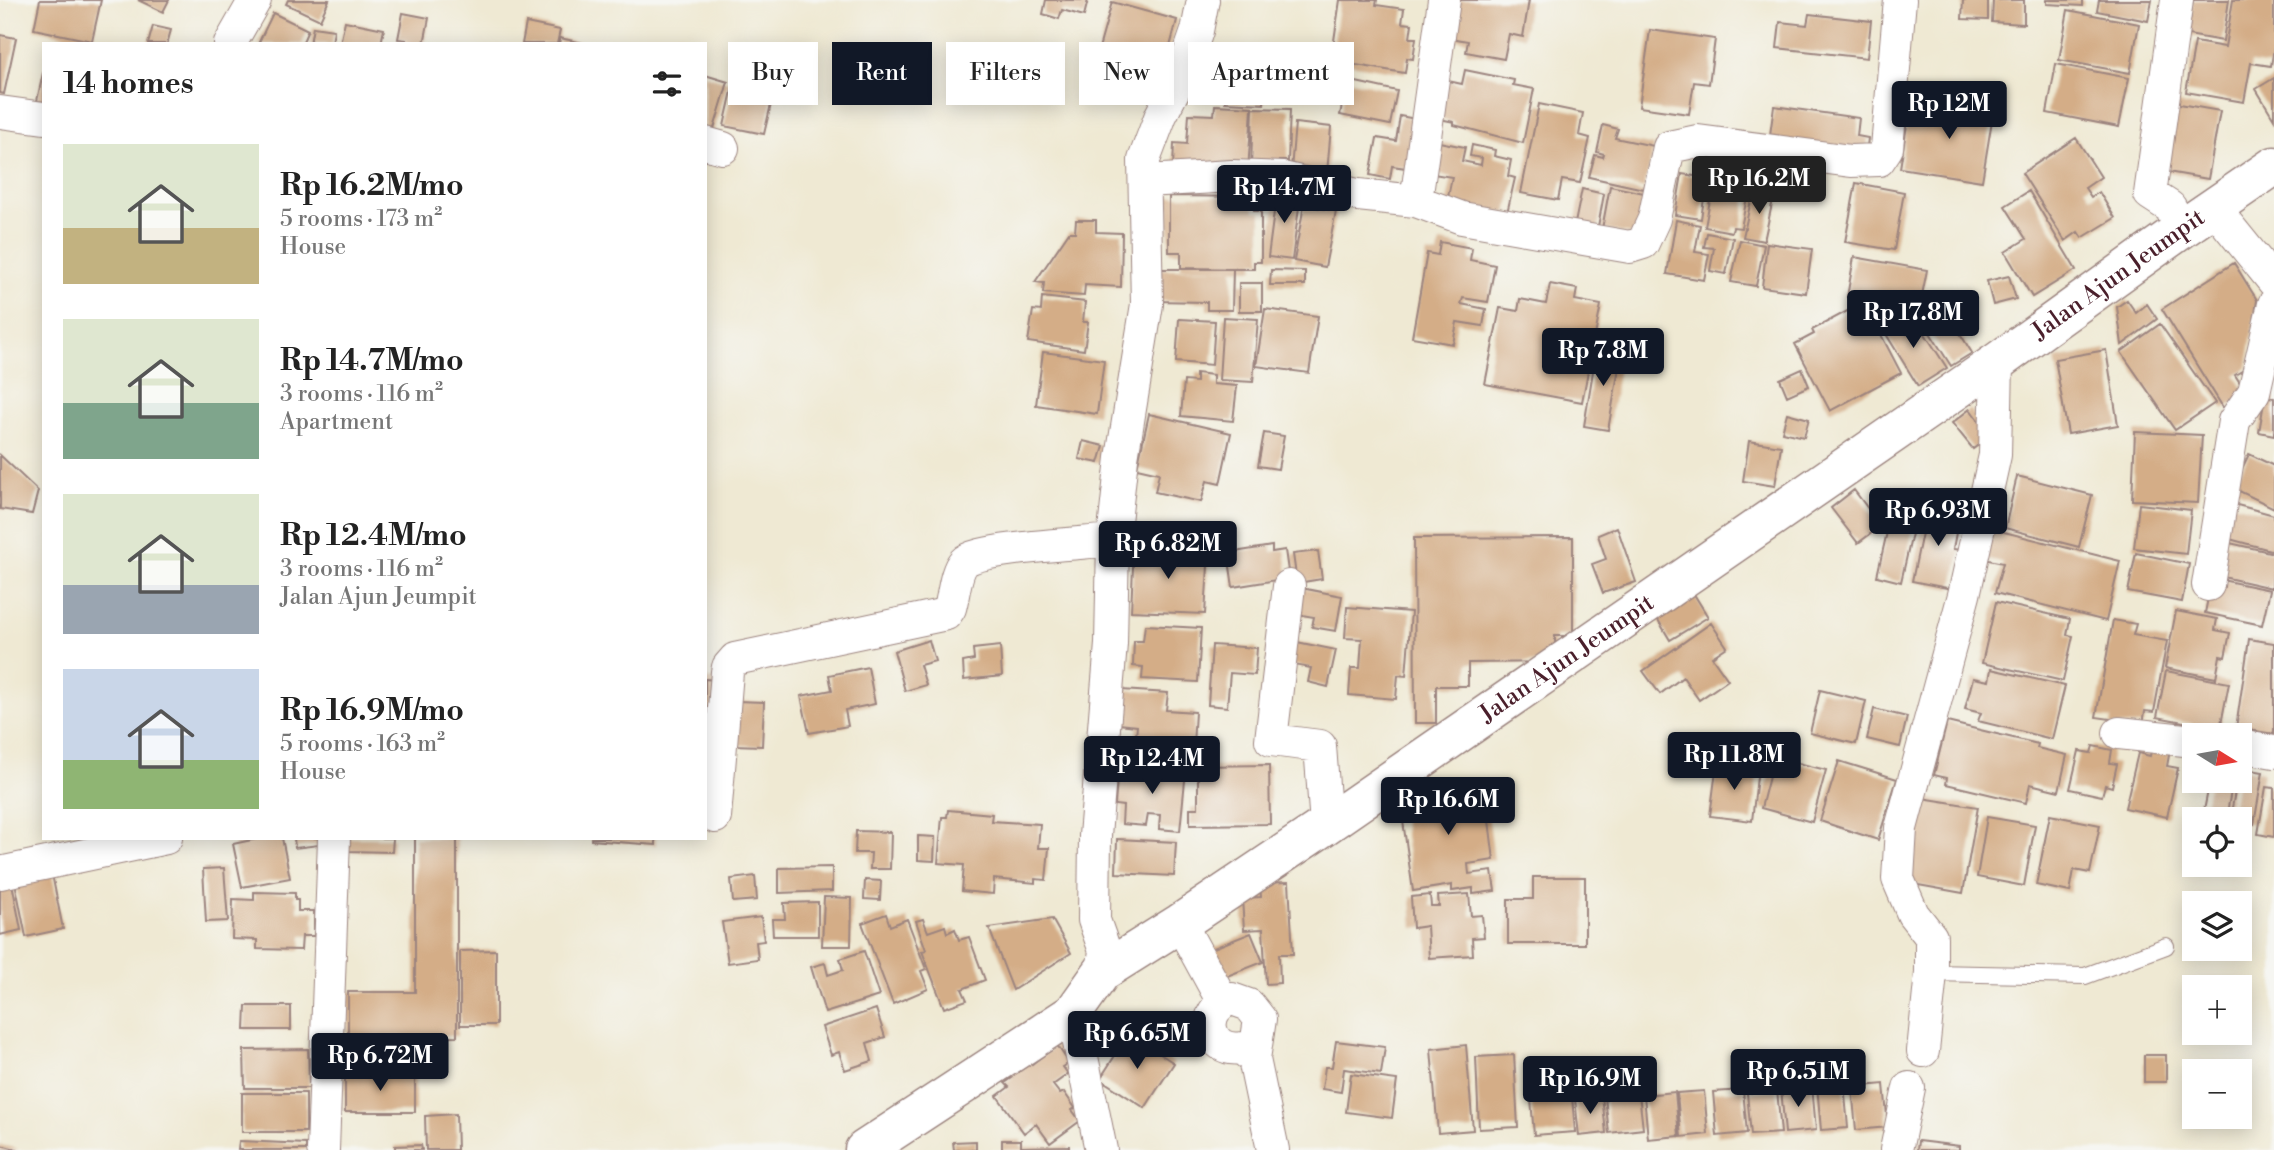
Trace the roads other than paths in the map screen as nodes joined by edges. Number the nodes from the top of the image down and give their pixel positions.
1 (255, 0) edge
2 (1203, 0) edge
3 (1444, 0) edge
4 (1899, 0) edge
5 (2177, 0) edge
6 (237, 40) edge
7 (0, 112) edge
8 (42, 118) edge
9 (2274, 166) edge
10 (1146, 181) junction
11 (1416, 201) junction
12 (2214, 208) junction
13 (2182, 229) junction
14 (2274, 282) edge
15 (2274, 304) edge
16 (1997, 362) junction
17 (1113, 540) junction
18 (2208, 585) dead end
19 (1289, 586) dead end
20 (2119, 733) dead end
21 (2182, 740) edge
22 (2252, 749) edge
23 (2274, 752) edge
24 (715, 817) dead end
25 (1326, 825) junction
26 (157, 840) edge
27 (334, 840) edge
28 (0, 873) edge
29 (1180, 923) junction
30 (2166, 946) dead end
31 (1104, 962) junction
32 (1931, 973) junction
33 (1073, 1013) junction
34 (1923, 1051) dead end
35 (1909, 1088) dead end
36 (323, 1150) edge
37 (864, 1150) edge
38 (1101, 1150) edge
39 (1273, 1150) edge
40 (1896, 1150) edge

1 - 6 street
2 - 10 street
3 - 11 street
4 - 11 street
5 - 13 street
7 - 8 street
9 - 12 street, Jalan Ajun Jeumpit
10 - 11 street
10 - 17 street
12 - 13 street, Jalan Ajun Jeumpit
12 - 14 street
13 - 16 street, Jalan Ajun Jeumpit
15 - 18 street
16 - 25 street, Jalan Ajun Jeumpit
16 - 32 street
17 - 24 street
17 - 31 street
19 - 25 street
20 - 21 street
22 - 23 street
25 - 29 street, Jalan Ajun Jeumpit
26 - 28 street
27 - 36 street
29 - 31 street, Jalan Ajun Jeumpit
29 - 39 street
30 - 32 lane
31 - 33 street, Jalan Ajun Jeumpit
32 - 34 street
33 - 37 street, Jalan Ajun Jeumpit
33 - 38 street
35 - 40 street

